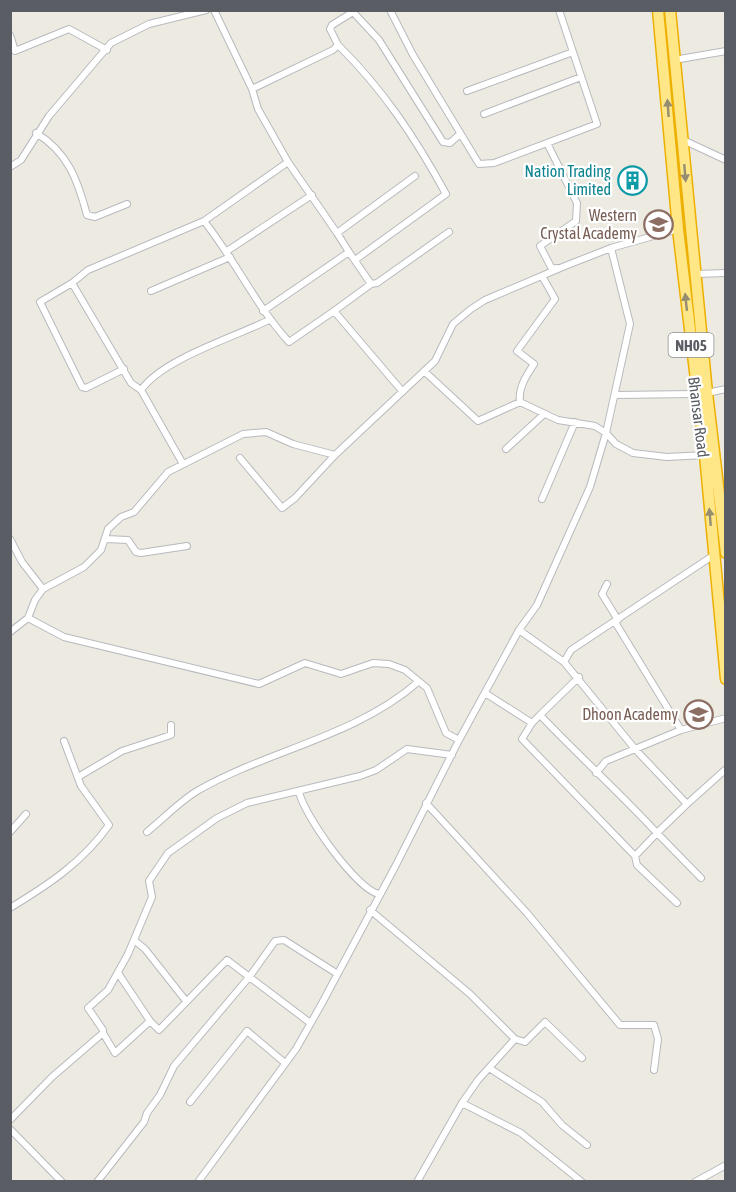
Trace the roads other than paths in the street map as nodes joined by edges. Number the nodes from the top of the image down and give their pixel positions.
1 (173, 10) edge
2 (206, 10) edge
3 (214, 10) edge
4 (390, 10) edge
5 (559, 10) edge
6 (658, 10) edge
7 (670, 10) edge
8 (177, 17) junction
9 (10, 35) edge
10 (338, 45) junction
11 (107, 50) junction
12 (726, 51) edge
13 (573, 52) junction
14 (675, 60) junction
15 (580, 77) junction
16 (252, 89) junction
17 (467, 91) dead end
18 (484, 114) dead end
19 (36, 133) junction
20 (460, 134) junction
21 (683, 140) junction
22 (548, 143) junction
23 (726, 160) edge
24 (288, 162) junction
25 (10, 167) edge
26 (415, 176) dead end
27 (312, 195) junction
28 (127, 204) dead end
29 (204, 221) junction
30 (678, 229) junction
31 (449, 232) dead end
32 (337, 233) junction
33 (611, 248) junction
34 (349, 252) junction
35 (228, 254) junction
36 (355, 260) junction
37 (565, 266) junction
38 (726, 273) edge
39 (696, 274) junction
40 (542, 276) junction
41 (72, 283) junction
42 (371, 284) junction
43 (151, 291) dead end
44 (263, 311) junction
45 (334, 311) junction
46 (269, 320) junction
47 (124, 369) junction
48 (424, 371) junction
49 (726, 389) edge
50 (141, 390) junction
51 (402, 391) junction
52 (701, 394) junction
53 (615, 395) junction
54 (520, 402) junction
55 (543, 415) junction
56 (575, 422) junction
57 (606, 433) junction
58 (506, 449) dead end
59 (710, 454) junction
60 (335, 455) junction
61 (240, 458) dead end
62 (183, 464) junction
63 (542, 499) dead end
64 (724, 517) edge
65 (10, 539) edge
66 (106, 539) junction
67 (187, 546) dead end
68 (726, 553) edge
69 (714, 555) junction
70 (607, 584) dead end
71 (43, 589) junction
72 (28, 618) junction
73 (616, 621) junction
74 (519, 630) junction
75 (10, 632) edge
76 (564, 662) junction
77 (579, 677) junction
78 (726, 680) edge
79 (418, 682) junction
80 (485, 693) junction
81 (540, 715) junction
82 (726, 718) edge
83 (532, 723) junction
84 (171, 725) dead end
85 (681, 730) junction
86 (64, 741) dead end
87 (459, 741) junction
88 (635, 749) junction
89 (452, 755) junction
90 (726, 769) edge
91 (596, 773) junction
92 (78, 777) junction
93 (300, 792) junction
94 (426, 803) junction
95 (687, 804) junction
96 (26, 814) dead end
97 (10, 832) edge
98 (147, 832) dead end
99 (657, 833) junction
100 (635, 856) junction
101 (701, 878) dead end
102 (379, 894) junction
103 (677, 903) dead end
104 (10, 908) edge
105 (370, 910) junction
106 (134, 940) junction
107 (117, 973) junction
108 (336, 973) junction
109 (250, 976) junction
110 (186, 1001) junction
111 (150, 1021) junction
112 (309, 1022) junction
113 (103, 1033) junction
114 (515, 1039) junction
115 (582, 1058) dead end
116 (285, 1062) junction
117 (489, 1068) junction
118 (654, 1070) dead end
119 (190, 1102) dead end
120 (462, 1103) junction
121 (10, 1120) edge
122 (10, 1129) edge
123 (587, 1145) dead end
124 (726, 1165) edge
125 (62, 1182) edge
126 (97, 1182) edge
127 (198, 1182) edge
128 (417, 1182) edge
129 (582, 1182) edge
130 (695, 1182) edge

1 - 8 street
2 - 8 street
3 - 16 street
4 - 20 street
5 - 13 street
30 -> 6 highway, Bhansar Road / NH05
7 - 14 highway, Bhansar Road / NH05
8 - 11 street
9 - 11 street
10 - 16 street
10 - 20 street
10 - 36 street
11 - 19 street
12 - 14 street
13 - 15 street
13 - 17 street
14 - 21 highway, Bhansar Road / NH05
15 - 18 street
15 - 22 street
16 - 24 street
19 - 25 street
19 - 28 street
20 - 22 street
21 - 23 street
21 -> 39 highway, Bhansar Road / NH05
22 - 37 street
24 - 27 street
24 - 29 street
26 - 32 street
27 - 32 street
27 - 35 street
29 - 35 street
29 - 41 street
30 - 33 street
52 -> 30 highway, Bhansar Road / NH05
31 - 42 street
32 - 34 street
33 - 37 street
33 - 53 street
34 - 36 street
34 - 44 street
35 - 43 street
35 - 44 street
36 - 42 street
37 - 40 street
38 - 39 street
39 - 52 highway, Bhansar Road / NH05
40 - 48 street
40 - 54 street
41 - 47 street
41 - 47 street
42 - 45 street
44 - 46 street
45 - 46 street
45 - 51 street
46 - 50 street
47 - 50 street
48 - 51 street
48 - 54 street
49 - 52 street
50 - 62 street
51 - 60 street
52 - 53 street
52 - 59 highway, Bhansar Road / NH05
53 - 57 street
54 - 55 street
55 - 56 street
55 - 58 street
56 - 57 street
56 - 63 street
57 - 59 street
57 - 74 street
59 - 64 highway, Bhansar Road / NH05
69 -> 59 highway, Bhansar Road / NH05
60 - 61 street
60 - 62 street
62 - 66 street
64 - 68 highway, Bhansar Road / NH05
65 - 71 street
66 - 67 street
66 - 71 street
69 - 73 street
69 - 78 highway, Bhansar Road / NH05
70 - 73 street
71 - 72 street
72 - 75 street
72 - 79 street
73 - 76 street
73 - 85 street
74 - 76 street
74 - 80 street
76 - 77 street
77 - 81 street
77 - 88 street
79 - 87 street
79 - 98 street
80 - 83 street
80 - 87 street
81 - 83 street
81 - 91 street
82 - 85 street
83 - 100 street
84 - 92 street
85 - 88 street
86 - 92 street
87 - 89 street
88 - 91 street
88 - 95 street
89 - 93 street
89 - 94 street
90 - 95 street
91 - 99 street
92 - 104 street
93 - 102 street
93 - 106 street
94 - 102 street
94 - 118 street
95 - 99 street
96 - 97 street
99 - 100 street
99 - 101 street
100 - 103 street
102 - 105 street
105 - 108 street
105 - 114 street
106 - 107 street
106 - 110 street
107 - 111 street
107 - 113 street
108 - 109 street
108 - 112 street
109 - 110 street
109 - 112 street
109 - 126 street
110 - 111 street
111 - 113 street
112 - 116 street
113 - 121 street
114 - 115 street
114 - 117 street
116 - 119 street
116 - 127 street
117 - 120 street
117 - 123 street
120 - 128 street
120 - 129 street
122 - 125 street
124 - 130 street

